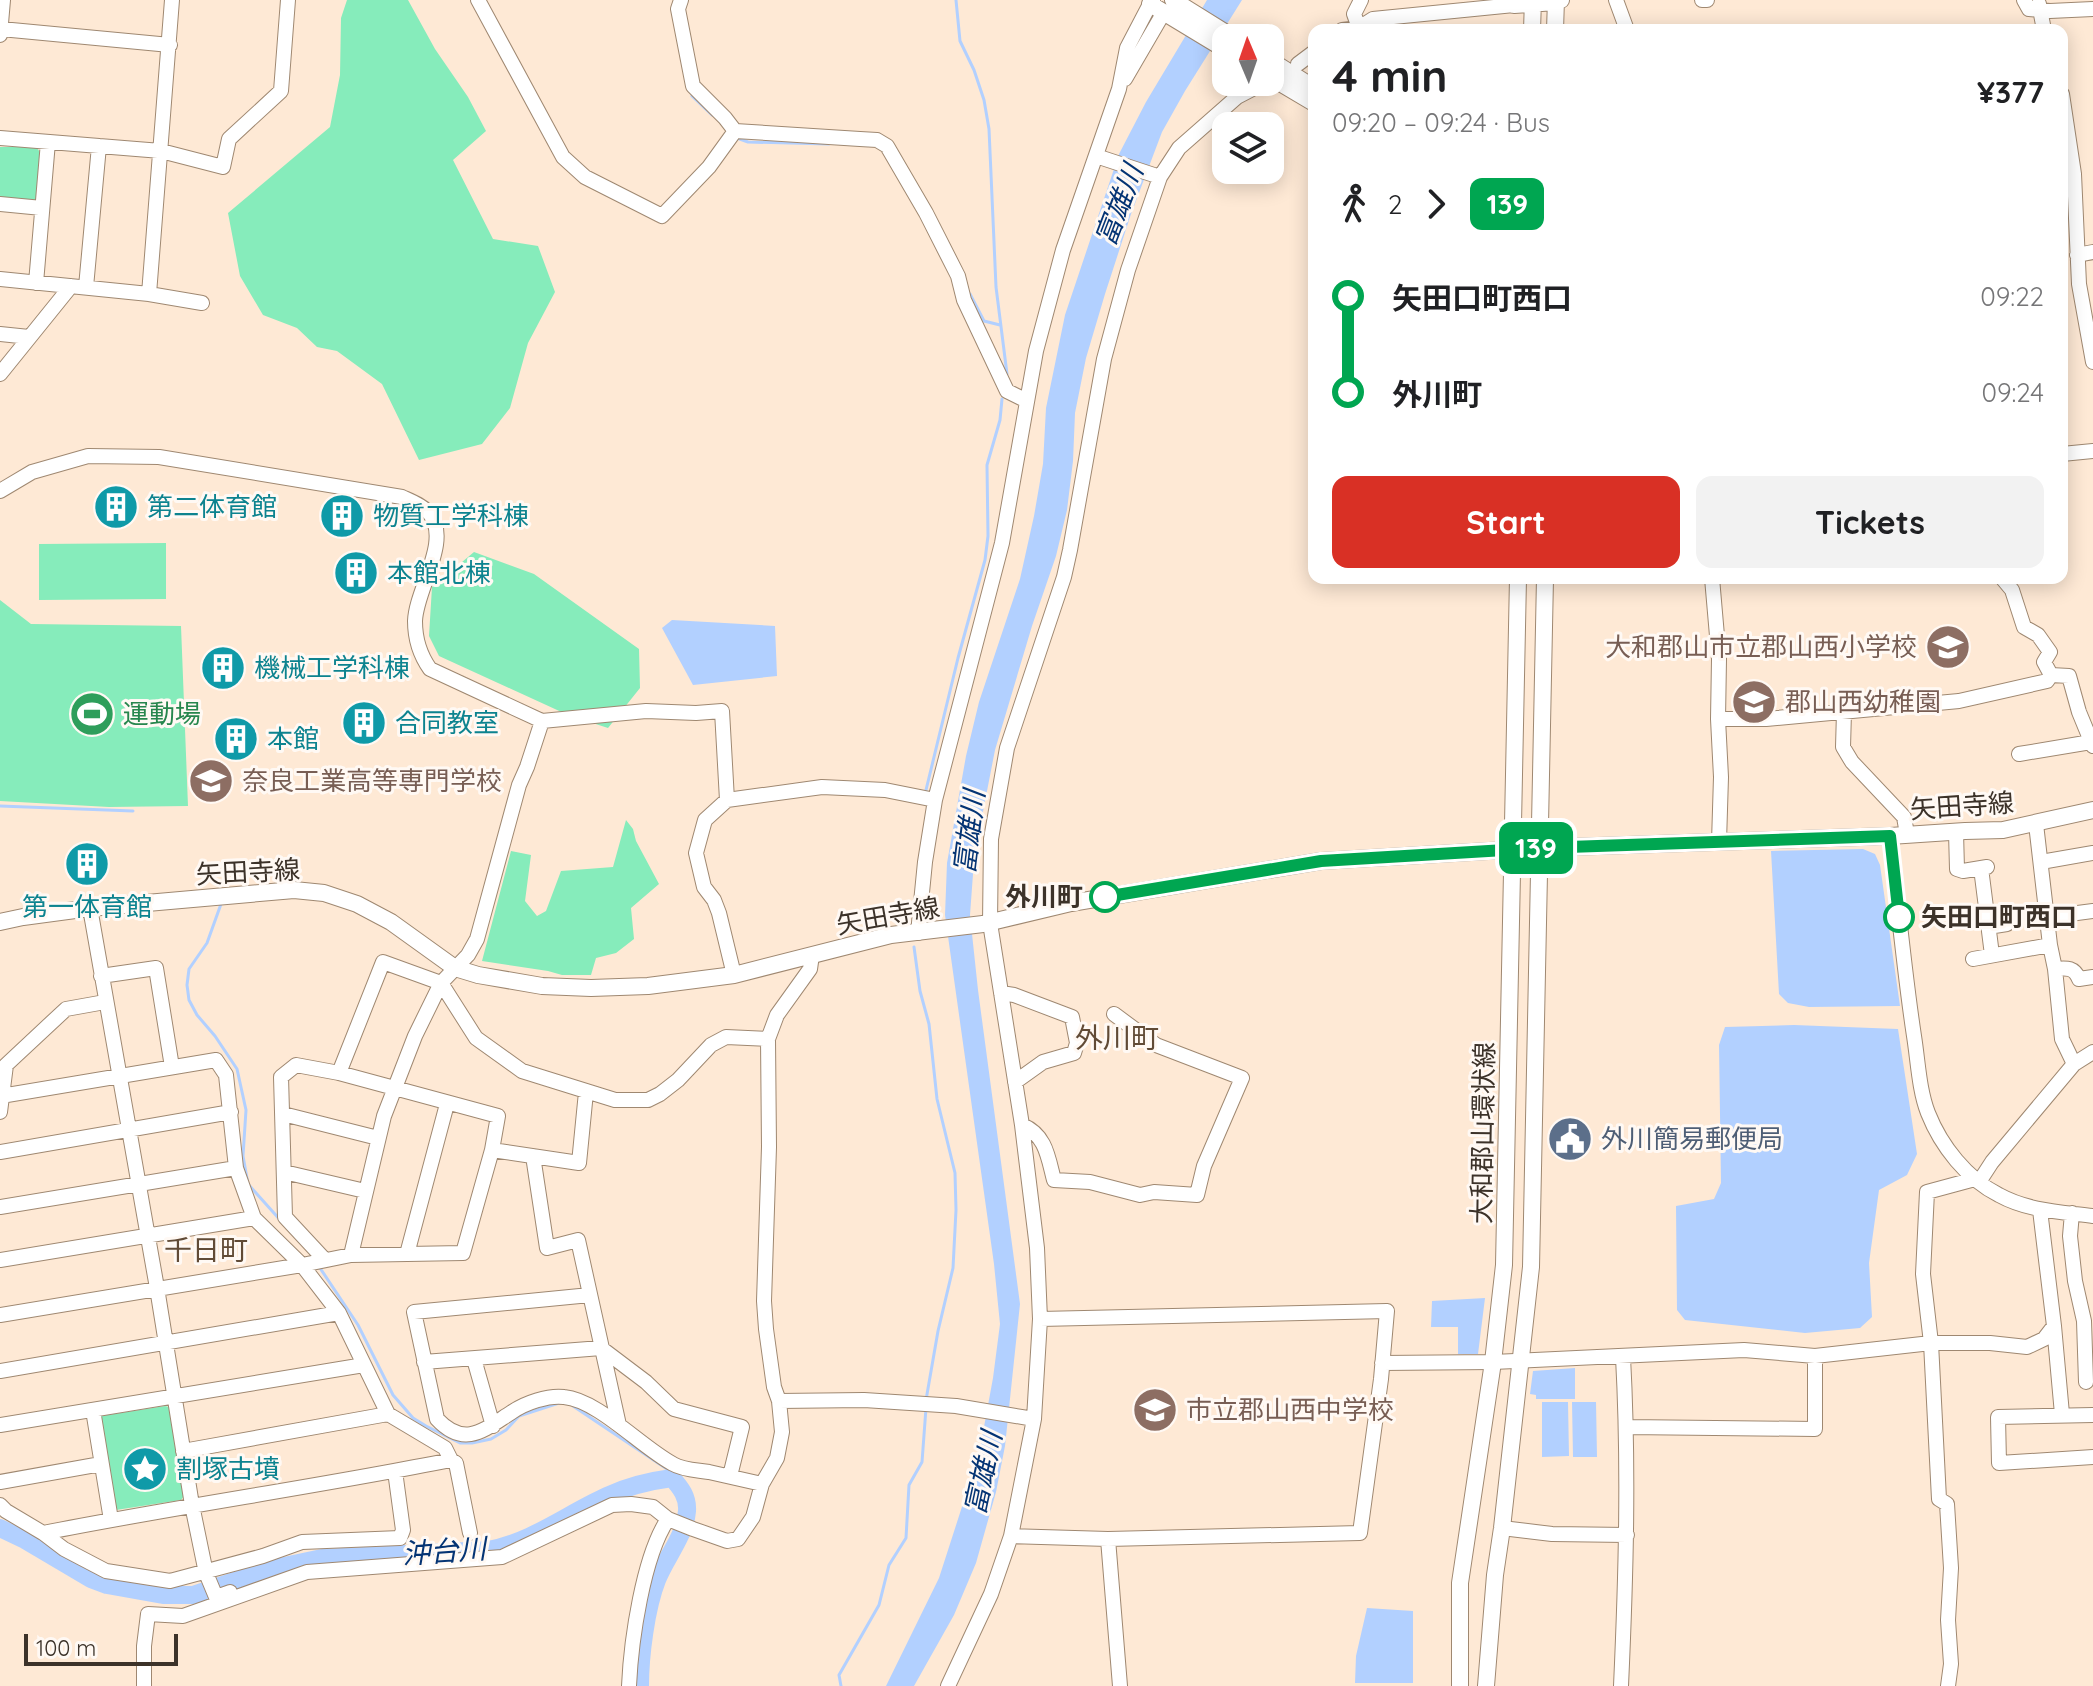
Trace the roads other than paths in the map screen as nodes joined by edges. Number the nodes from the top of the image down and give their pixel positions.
1 (3, 0) edge
2 (172, 0) edge
3 (288, 0) edge
4 (478, 0) edge
5 (681, 0) edge
6 (1361, 0) edge
7 (1616, 0) edge
8 (2024, 0) edge
9 (1557, 1) edge
10 (1514, 2) edge
11 (1533, 2) edge
12 (1162, 3) edge
13 (2039, 5) edge
14 (2093, 9) edge
15 (1184, 16) junction
16 (1358, 24) edge
17 (1365, 24) edge
18 (1532, 24) edge
19 (1555, 24) edge
20 (1625, 24) edge
21 (1212, 28) edge
22 (1, 29) edge
23 (0, 38) edge
24 (1212, 39) edge
25 (170, 45) junction
26 (1308, 56) edge
27 (1298, 64) dead end
28 (1284, 69) edge
29 (1308, 84) edge
30 (1284, 90) edge
31 (1239, 96) edge
32 (1308, 100) edge
33 (735, 131) junction
34 (2068, 134) edge
35 (0, 138) edge
36 (48, 142) junction
37 (99, 146) junction
38 (161, 151) junction
39 (1103, 158) junction
40 (1160, 177) junction
41 (0, 204) edge
42 (42, 208) junction
43 (2093, 252) edge
44 (2072, 254) edge
45 (0, 279) edge
46 (36, 283) junction
47 (2086, 284) edge
48 (71, 286) junction
49 (86, 287) junction
50 (149, 294) junction
51 (202, 303) dead end
52 (0, 334) edge
53 (29, 337) junction
54 (2093, 362) edge
55 (0, 374) edge
56 (1027, 401) junction
57 (2093, 451) edge
58 (2068, 453) edge
59 (0, 491) edge
60 (1518, 584) edge
61 (1545, 584) edge
62 (1713, 584) edge
63 (2007, 584) edge
64 (2051, 675) junction
65 (1844, 712) junction
66 (1718, 719) junction
67 (542, 721) junction
68 (2092, 744) edge
69 (2019, 754) dead end
70 (727, 800) junction
71 (935, 800) junction
72 (2093, 810) edge
73 (2036, 824) junction
74 (1956, 832) junction
75 (1899, 835) junction
76 (1719, 842) junction
77 (1539, 848) junction
78 (1513, 849) junction
79 (2093, 853) edge
80 (2041, 862) junction
81 (90, 908) junction
82 (2093, 911) edge
83 (2047, 917) junction
84 (0, 922) edge
85 (987, 924) junction
86 (2007, 924) dead end
87 (1988, 927) junction
88 (925, 932) junction
89 (2050, 945) junction
90 (812, 955) junction
91 (1992, 955) junction
92 (1973, 959) dead end
93 (455, 968) junction
94 (2055, 969) junction
95 (734, 975) junction
96 (101, 976) junction
97 (2093, 977) edge
98 (441, 983) junction
99 (1001, 993) junction
100 (105, 1002) junction
101 (1114, 1014) dead end
102 (768, 1039) junction
103 (2093, 1052) edge
104 (2074, 1064) junction
105 (172, 1067) junction
106 (339, 1073) junction
107 (119, 1076) junction
108 (1015, 1082) junction
109 (395, 1089) junction
110 (586, 1092) junction
111 (1, 1096) edge
112 (447, 1104) junction
113 (0, 1112) edge
114 (231, 1112) junction
115 (283, 1114) junction
116 (1022, 1125) junction
117 (128, 1130) junction
118 (378, 1138) junction
119 (492, 1150) junction
120 (0, 1152) edge
121 (533, 1156) junction
122 (236, 1168) junction
123 (284, 1172) junction
124 (1977, 1180) junction
125 (138, 1183) junction
126 (365, 1191) junction
127 (0, 1207) edge
128 (2040, 1210) junction
129 (2072, 1213) junction
130 (2093, 1216) edge
131 (254, 1218) junction
132 (147, 1236) junction
133 (407, 1254) junction
134 (351, 1255) junction
135 (0, 1260) edge
136 (325, 1260) junction
137 (302, 1265) junction
138 (157, 1288) junction
139 (590, 1295) junction
140 (339, 1313) junction
141 (0, 1315) edge
142 (1040, 1319) junction
143 (2054, 1326) junction
144 (2039, 1342) junction
145 (166, 1343) junction
146 (1931, 1343) junction
147 (601, 1348) junction
148 (1815, 1356) junction
149 (1623, 1357) junction
150 (474, 1359) junction
151 (2056, 1359) junction
152 (1519, 1360) junction
153 (424, 1362) junction
154 (1493, 1362) junction
155 (1382, 1363) junction
156 (364, 1365) junction
157 (0, 1371) edge
158 (2086, 1382) dead end
159 (174, 1396) junction
160 (779, 1401) junction
161 (93, 1410) junction
162 (388, 1414) junction
163 (2062, 1414) junction
164 (2093, 1415) edge
165 (1028, 1418) junction
166 (0, 1425) edge
167 (619, 1425) junction
168 (493, 1426) junction
169 (1627, 1427) junction
170 (454, 1432) junction
171 (183, 1451) junction
172 (448, 1454) junction
173 (2093, 1457) edge
174 (101, 1464) junction
175 (395, 1471) junction
176 (730, 1476) junction
177 (0, 1482) edge
178 (762, 1484) junction
179 (0, 1505) edge
180 (192, 1505) junction
181 (111, 1520) junction
182 (673, 1521) junction
183 (1502, 1528) junction
184 (43, 1533) junction
185 (470, 1533) dead end
186 (1627, 1535) junction
187 (1011, 1536) junction
188 (1108, 1539) junction
189 (307, 1572) junction
190 (208, 1576) junction
191 (144, 1686) edge
192 (629, 1686) edge
193 (948, 1686) edge
194 (1120, 1686) edge
195 (1460, 1686) edge
196 (1486, 1686) edge
197 (1621, 1686) edge
198 (1948, 1686) edge

1 - 22 street
2 - 25 street
3 - 38 street
4 - 33 street
5 - 33 street
6 - 16 street
7 - 20 street
8 - 13 street
9 - 11 main road
9 - 19 main road
10 - 11 main road
10 - 17 street
11 - 18 main road
12 - 15 main road
12 - 39 street
13 - 14 street
15 - 21 main road
15 - 24 main road
22 - 23 street
22 - 25 street
25 - 38 street
26 - 27 street
28 - 29 main road
30 - 32 main road
31 - 40 street
33 - 56 street
34 - 44 street
35 - 36 street
36 - 37 street
36 - 42 street
37 - 38 street
37 - 49 street
38 - 50 street
39 - 40 street
39 - 56 street
40 - 85 street
41 - 42 street
42 - 46 street
43 - 44 street
44 - 47 street
45 - 46 street
46 - 48 street
47 - 54 street
48 - 49 street
48 - 53 street
49 - 50 street
50 - 51 street
52 - 53 street
53 - 55 street
56 - 71 street
57 - 58 street
59 - 67 street
60 - 78 main road, 大和郡山環状線
61 - 77 main road, 大和郡山環状線
62 - 66 street
63 - 64 street
64 - 65 street
64 - 68 street
65 - 66 street
65 - 75 street
66 - 76 street
67 - 70 street
67 - 93 street
68 - 69 street
70 - 71 street
70 - 95 street
71 - 88 street
72 - 73 main road, 矢田寺線
73 - 74 main road, 矢田寺線
73 - 80 street
74 - 75 main road, 矢田寺線
74 - 87 street
75 - 76 main road, 矢田寺線
75 - 124 street
76 - 77 main road, 矢田寺線
77 - 78 main road, 矢田寺線
77 - 152 main road, 大和郡山環状線
78 - 85 main road, 矢田寺線
78 - 154 main road, 大和郡山環状線
79 - 80 street
80 - 83 street
81 - 84 main road, 矢田寺線
81 - 93 main road, 矢田寺線
81 - 96 street
82 - 83 street
83 - 89 street
85 - 88 main road, 矢田寺線
85 - 99 street
86 - 87 street
87 - 91 street
88 - 90 main road, 矢田寺線
89 - 91 street
89 - 94 street
90 - 95 main road, 矢田寺線
90 - 102 street
91 - 92 street
93 - 95 main road, 矢田寺線
93 - 98 street
94 - 97 street
94 - 104 street
96 - 100 street
96 - 105 street
98 - 106 street
98 - 109 street
98 - 110 street
99 - 108 street
99 - 108 street
100 - 107 street
100 - 111 street
101 - 116 street
102 - 110 street
102 - 160 street
103 - 104 street
104 - 124 street
105 - 107 street
105 - 114 street
106 - 109 street
106 - 115 street
107 - 111 street
107 - 117 street
108 - 116 street
109 - 112 street
109 - 118 street
110 - 121 street
111 - 113 street
112 - 119 street
112 - 133 street
114 - 117 street
114 - 122 street
115 - 118 street
115 - 123 street
116 - 142 street
117 - 120 street
117 - 125 street
118 - 126 street
119 - 121 street
119 - 133 street
121 - 139 street
122 - 125 street
122 - 131 street
123 - 126 street
123 - 136 street
124 - 128 street
124 - 146 street
125 - 127 street
125 - 132 street
126 - 134 street
128 - 129 street
128 - 143 street
129 - 130 street
129 - 158 street
131 - 132 street
131 - 137 street
132 - 135 street
132 - 138 street
133 - 134 street
134 - 136 street
136 - 137 street
137 - 138 street
137 - 140 street
138 - 141 street
138 - 145 street
139 - 147 street
139 - 153 street
140 - 145 street
140 - 156 street
142 - 155 street
142 - 165 street
143 - 144 street
143 - 151 street
144 - 146 street
144 - 151 street
145 - 157 street
145 - 159 street
146 - 148 street
146 - 198 street
147 - 150 street
147 - 167 street
147 - 176 street
148 - 149 street
148 - 169 street
149 - 152 street
149 - 169 street
150 - 153 street
150 - 168 street
151 - 163 street
152 - 154 street
152 - 183 main road, 大和郡山環状線
153 - 170 street
154 - 155 street
154 - 195 main road, 大和郡山環状線
155 - 188 street
156 - 159 street
156 - 162 street
159 - 161 street
159 - 171 street
160 - 165 street
160 - 178 street
161 - 166 street
161 - 174 street
162 - 171 street
162 - 172 street
163 - 164 street
163 - 173 street
165 - 187 street
167 - 168 street
167 - 176 street
168 - 170 street
169 - 186 street
170 - 172 street
171 - 180 street
172 - 175 street
172 - 185 street
174 - 177 street
174 - 181 street
175 - 180 street
175 - 190 street
176 - 178 street
178 - 182 street
179 - 184 street
180 - 181 street
180 - 190 street
181 - 184 street
182 - 189 street
182 - 192 street
183 - 186 street
183 - 196 main road, 大和郡山環状線
184 - 190 street
186 - 197 street
187 - 188 street
187 - 193 street
188 - 194 street
189 - 190 street
189 - 191 street

